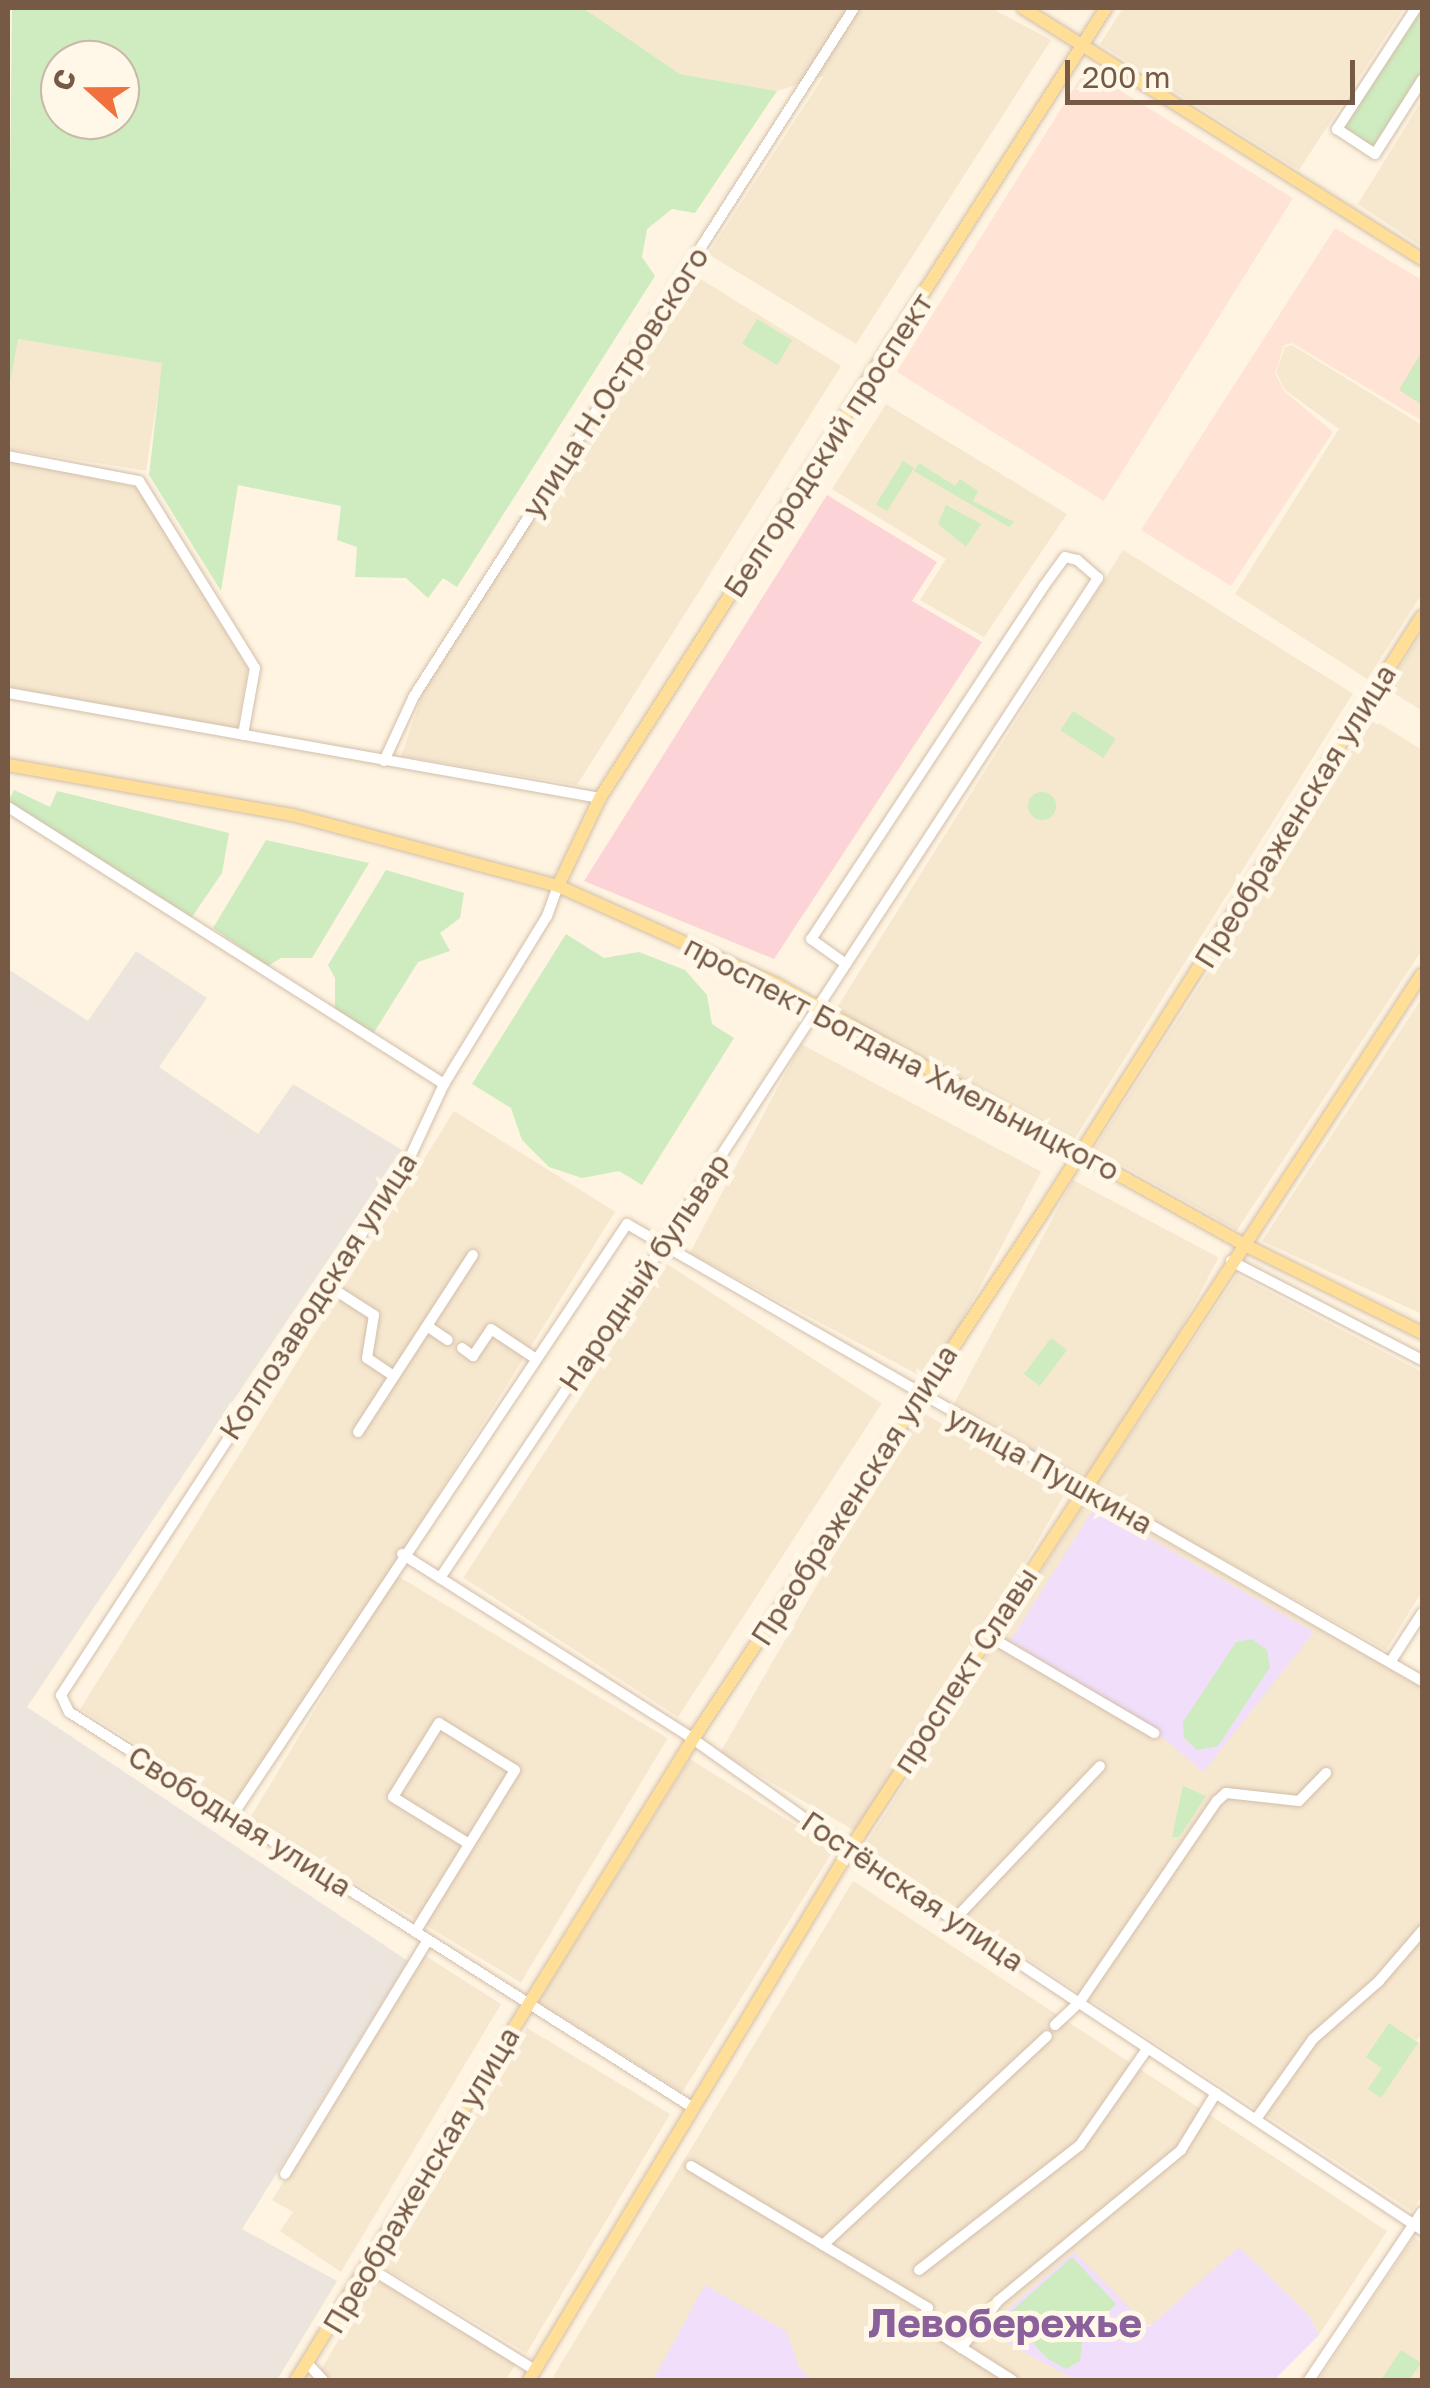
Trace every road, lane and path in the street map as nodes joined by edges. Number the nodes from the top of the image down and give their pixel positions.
1 (854, 8) edge
2 (1024, 8) edge
3 (1106, 8) edge
4 (1416, 8) edge
5 (1084, 42) junction
6 (1422, 80) edge
7 (1422, 259) edge
8 (8, 456) edge
9 (1422, 616) edge
10 (8, 693) edge
11 (243, 735) junction
12 (384, 762) junction
13 (8, 765) edge
14 (600, 798) junction
15 (8, 808) edge
16 (554, 885) junction
17 (846, 964) junction
18 (1422, 974) edge
19 (819, 1007) junction
20 (444, 1084) junction
21 (1080, 1153) junction
22 (627, 1224) joint
23 (1243, 1244) junction
24 (662, 1246) junction
25 (473, 1255) dead end
26 (1232, 1261) junction
27 (327, 1284) junction
28 (427, 1326) junction
29 (1422, 1334) edge
30 (448, 1340) dead end
31 (462, 1348) dead end
32 (536, 1359) junction
33 (1422, 1360) edge
34 (394, 1376) junction
35 (916, 1396) junction
36 (358, 1432) dead end
37 (1081, 1488) junction
38 (402, 1554) junction
39 (440, 1578) junction
40 (1422, 1613) edge
41 (987, 1634) junction
42 (1391, 1661) junction
43 (1422, 1682) edge
44 (61, 1695) joint
45 (1154, 1733) dead end
46 (693, 1739) junction
47 (1100, 1766) dead end
48 (1326, 1773) dead end
49 (232, 1816) junction
50 (469, 1844) junction
51 (850, 1849) junction
52 (954, 1920) junction
53 (1422, 1931) edge
54 (414, 1932) junction
55 (428, 1940) junction
56 (1079, 2003) junction
57 (529, 2004) junction
58 (1055, 2025) dead end
59 (1048, 2036) dead end
60 (1147, 2049) junction
61 (1216, 2093) junction
62 (692, 2108) junction
63 (1256, 2120) junction
64 (691, 2166) dead end
65 (286, 2174) dead end
66 (1422, 2212) edge
67 (1418, 2227) edge
68 (823, 2245) junction
69 (368, 2267) junction
70 (918, 2270) dead end
71 (961, 2348) junction
72 (308, 2364) junction
73 (532, 2375) edge
74 (296, 2380) edge
75 (323, 2380) edge
76 (1012, 2380) edge
77 (1309, 2380) edge

1 - 12 street, улица Н.Островского
2 - 5 main road
3 - 5 main road, Белгородский проспект
4 - 6 street
5 - 7 main road
5 - 14 main road, Белгородский проспект
8 - 11 street
9 - 21 main road, Преображенская улица
10 - 11 street
11 - 12 street
12 - 14 street
13 - 16 main road, проспект Богдана Хмельницкого
14 - 16 main road, Белгородский проспект
15 - 20 street
16 - 19 main road, проспект Богдана Хмельницкого
16 - 20 street, Котлозаводская улица
17 - 17 street, Народный бульвар
17 - 19 street, Народный бульвар
18 - 23 main road, проспект Славы
19 - 21 main road, проспект Богдана Хмельницкого
19 - 24 street, Народный бульвар
20 - 27 street, Котлозаводская улица
21 - 23 main road, проспект Богдана Хмельницкого
21 - 35 main road, Преображенская улица
22 - 24 street, улица Пушкина
22 - 32 street, Народный бульвар
23 - 26 main road, проспект Славы
23 - 29 main road, проспект Богдана Хмельницкого
24 - 35 street, улица Пушкина
24 - 39 street, Народный бульвар
25 - 28 street
26 - 33 street
26 - 37 main road, проспект Славы
27 - 34 street
27 - 44 street, Котлозаводская улица
28 - 30 street
28 - 34 street
31 - 32 street
32 - 38 street, Народный бульвар
34 - 36 street
35 - 37 street, улица Пушкина
35 - 46 main road, Преображенская улица
37 - 41 main road, проспект Славы
37 - 42 street, улица Пушкина
38 - 39 street, Гостёнская улица
38 - 49 street, Народный бульвар
39 - 46 street, Гостёнская улица
40 - 42 street
41 - 45 street
41 - 51 main road, проспект Славы
42 - 43 street, улица Пушкина
44 - 49 street, Свободная улица
46 - 51 street, Гостёнская улица
46 - 57 main road, Преображенская улица
47 - 52 street
48 - 56 street
49 - 54 street, Свободная улица
50 - 50 street
50 - 54 street
51 - 52 street, Гостёнская улица
51 - 62 main road, проспект Славы
52 - 56 street, Гостёнская улица
53 - 63 street
54 - 55 street, Свободная улица
55 - 57 street, Свободная улица
55 - 65 street
56 - 58 street
56 - 60 street, Гостёнская улица
57 - 62 street, Свободная улица
57 - 69 main road, Преображенская улица
59 - 68 street
60 - 61 street, Гостёнская улица
60 - 70 street
61 - 63 street, Гостёнская улица
61 - 71 street
62 - 73 main road, проспект Славы
63 - 67 street, Гостёнская улица
64 - 68 street
66 - 67 street
67 - 77 street
68 - 71 street
69 - 72 main road, Преображенская улица
69 - 73 street
71 - 76 street
72 - 74 main road, Преображенская улица
72 - 75 street

